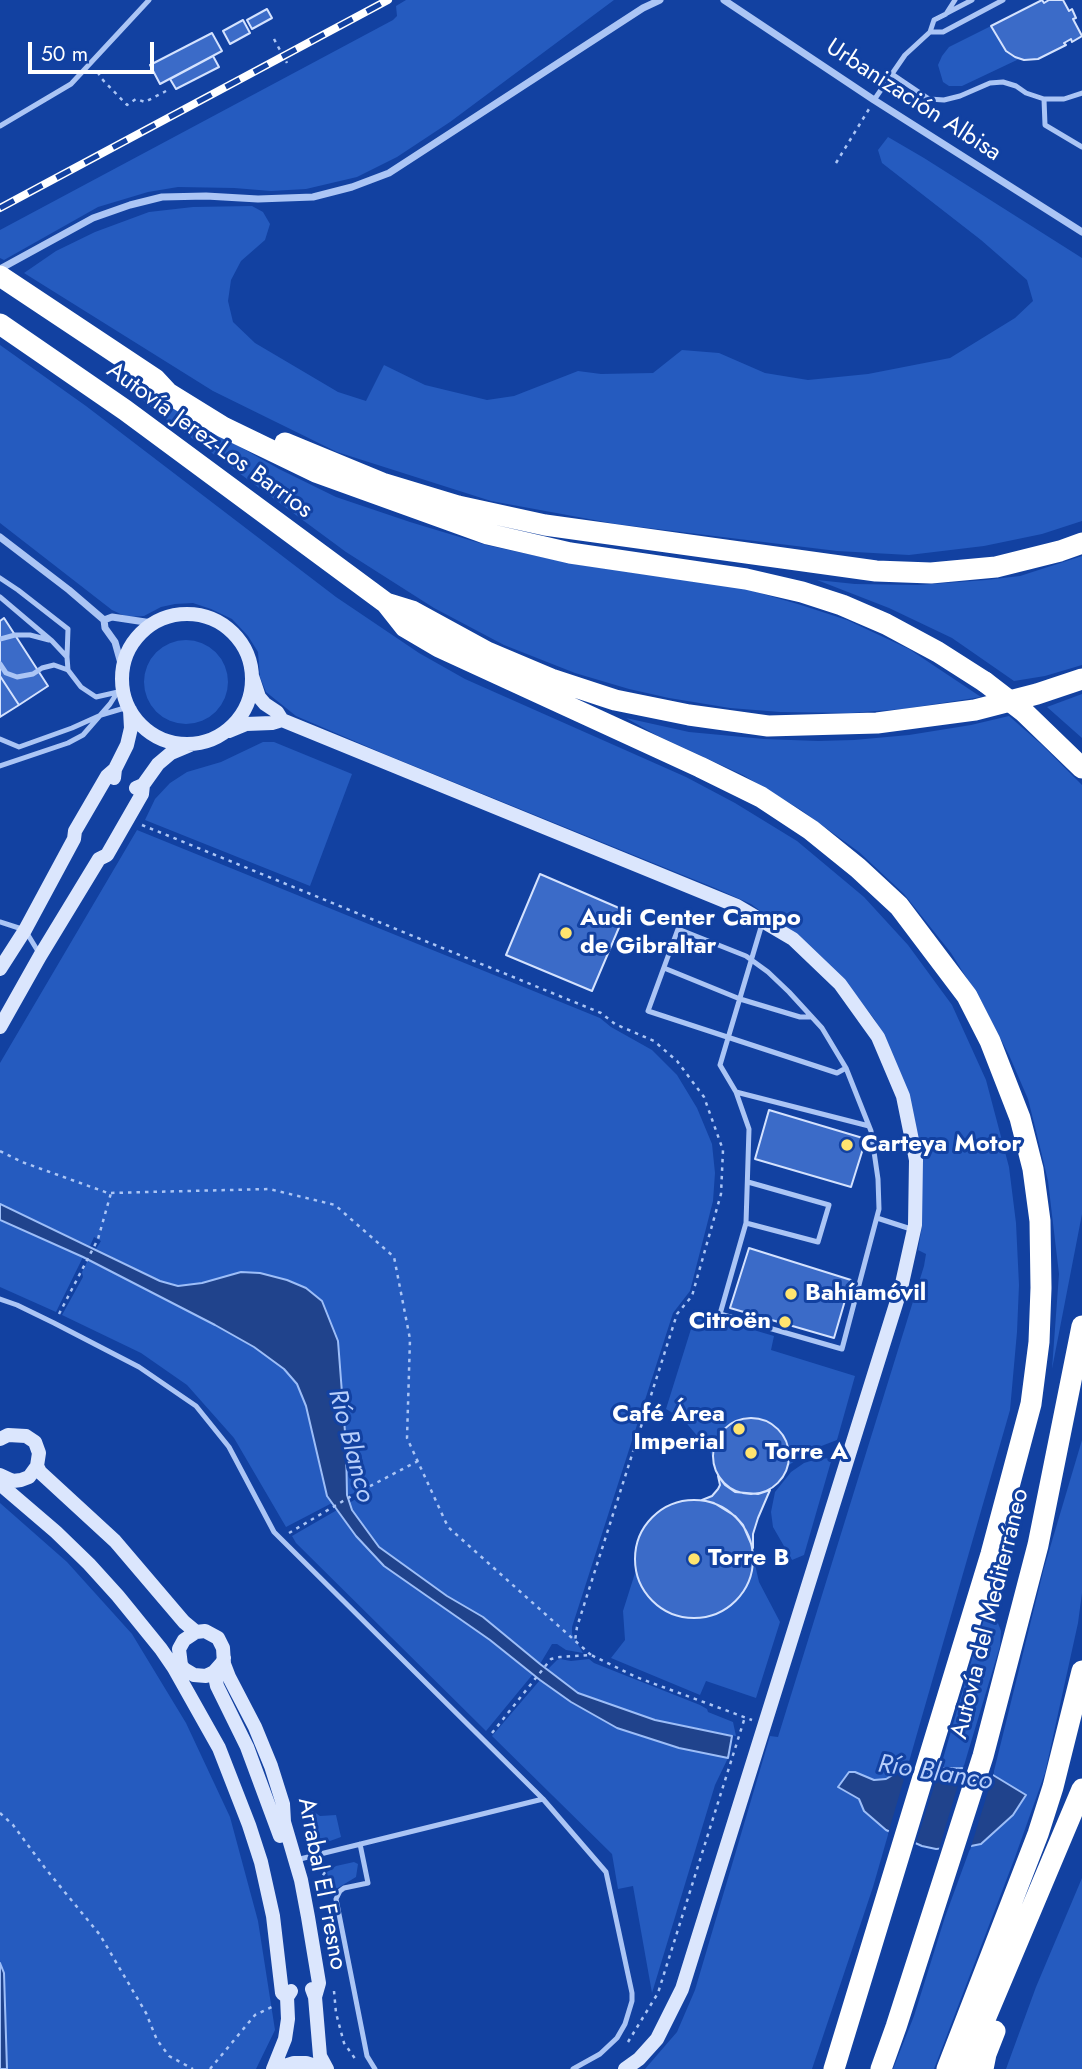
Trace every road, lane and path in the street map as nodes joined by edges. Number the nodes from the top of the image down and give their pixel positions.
1 (149, 0) edge
2 (660, 0) edge
3 (724, 0) edge
4 (955, 0) edge
5 (972, 0) edge
6 (1003, 0) edge
7 (946, 14) junction
8 (930, 32) junction
9 (274, 39) dead end
10 (93, 59) junction
11 (287, 63) dead end
12 (892, 74) junction
13 (166, 91) dead end
14 (1082, 93) edge
15 (1044, 99) junction
16 (874, 100) junction
17 (0, 126) edge
18 (1082, 148) edge
19 (836, 163) dead end
20 (1082, 232) edge
21 (0, 269) edge
22 (0, 276) edge
23 (0, 324) edge
24 (155, 379) junction
25 (0, 537) edge
26 (1082, 543) edge
27 (0, 578) edge
28 (0, 597) edge
29 (386, 603) junction
30 (104, 620) junction
31 (152, 623) junction
32 (0, 639) edge
33 (52, 641) junction
34 (67, 657) junction
35 (0, 664) edge
36 (122, 667) junction
37 (68, 670) junction
38 (252, 677) junction
39 (1082, 679) edge
40 (120, 689) junction
41 (129, 708) junction
42 (101, 715) junction
43 (282, 720) junction
44 (221, 734) junction
45 (0, 738) edge
46 (196, 743) junction
47 (0, 766) edge
48 (1082, 768) edge
49 (142, 785) junction
50 (128, 819) junction
51 (99, 859) junction
52 (763, 921) junction
53 (0, 922) edge
54 (25, 930) junction
55 (40, 956) junction
56 (751, 960) junction
57 (0, 968) edge
58 (664, 968) junction
59 (740, 999) junction
60 (812, 1017) junction
61 (1, 1022) edge
62 (729, 1037) junction
63 (846, 1068) junction
64 (736, 1092) junction
65 (869, 1126) junction
66 (0, 1151) edge
67 (748, 1182) junction
68 (111, 1192) junction
69 (877, 1218) junction
70 (746, 1223) junction
71 (914, 1230) junction
72 (0, 1299) edge
73 (54, 1323) junction
74 (1082, 1326) edge
75 (1, 1438) edge
76 (418, 1461) junction
77 (37, 1466) junction
78 (0, 1475) edge
79 (17, 1480) junction
80 (0, 1483) edge
81 (281, 1538) junction
82 (196, 1632) junction
83 (575, 1641) junction
84 (592, 1656) junction
85 (179, 1658) junction
86 (224, 1658) junction
87 (1082, 1671) edge
88 (214, 1672) junction
89 (194, 1675) junction
90 (745, 1717) junction
91 (764, 1724) junction
92 (486, 1741) junction
93 (1082, 1789) edge
94 (543, 1799) junction
95 (0, 1813) edge
96 (1060, 1840) junction
97 (360, 1844) junction
98 (296, 1860) junction
99 (869, 1949) junction
100 (315, 1997) junction
101 (287, 2000) junction
102 (621, 2048) dead end
103 (191, 2068) edge
104 (210, 2069) edge
105 (274, 2069) edge
106 (326, 2069) edge
107 (375, 2069) edge
108 (573, 2069) edge
109 (625, 2069) edge
110 (819, 2069) edge
111 (834, 2069) edge
112 (881, 2069) edge
113 (947, 2069) edge
114 (964, 2069) edge
115 (983, 2069) edge

1 - 10 lane
2 - 21 street
3 - 16 street, Urbanización Albisa
4 - 7 lane
5 - 7 lane
6 - 8 lane
7 - 8 lane
8 - 12 lane
9 - 11 path
10 - 13 path
10 - 17 lane
12 - 15 lane
12 - 16 lane
14 - 15 lane
15 - 18 lane
16 - 19 path
16 - 20 street, Urbanización Albisa
22 - 24 highway, Autovía Jerez-Los Barrios
23 - 29 highway, Autovía Jerez-Los Barrios
24 - 26 highway
24 - 48 highway, bridge
25 - 30 street
27 - 34 lane
28 - 33 lane
29 - 39 highway
29 - 99 highway
30 - 31 street
30 - 36 street
31 - 36 street
31 - 38 street
32 - 33 lane
33 - 34 lane
34 - 37 lane
35 - 37 lane
36 - 40 street
37 - 40 lane
38 - 43 street
38 - 44 street
40 - 41 street
40 - 42 lane
41 - 42 lane
41 - 46 street
41 - 54 street
42 - 45 lane
42 - 47 lane
43 - 44 street
43 - 52 street
44 - 46 street
46 - 49 street
49 - 50 street
49 - 51 street
50 - 51 street
50 - 83 path
51 - 55 street
52 - 56 lane
52 - 71 street
53 - 54 lane
54 - 55 lane
54 - 57 street
55 - 61 street
56 - 58 lane
56 - 59 lane
56 - 60 lane
58 - 59 lane
58 - 62 lane
59 - 60 lane
59 - 62 lane
60 - 63 lane
62 - 63 lane
62 - 64 lane
63 - 65 lane
64 - 65 lane
64 - 67 lane
65 - 69 lane
66 - 68 path
67 - 70 lane
67 - 70 lane
68 - 73 path
68 - 76 path
69 - 70 lane
69 - 71 lane
71 - 91 street
72 - 73 lane
73 - 81 lane
74 - 112 highway, Autovía del Mediterráneo
75 - 77 street
76 - 81 path
76 - 83 path
77 - 79 street
77 - 82 street, Arrabal El Fresno
78 - 79 street
79 - 85 street
80 - 101 street
81 - 92 lane
82 - 85 street
82 - 86 street, Arrabal El Fresno
83 - 84 path
84 - 90 path
84 - 92 path
85 - 89 street
86 - 88 street
86 - 98 street, Arrabal El Fresno
87 - 113 highway
88 - 89 street
88 - 100 street, Arrabal El Fresno
89 - 101 street
90 - 91 path
90 - 102 path
91 - 109 street
92 - 94 lane
93 - 96 highway
94 - 97 lane
94 - 108 lane
95 - 103 path
96 - 114 highway
96 - 115 highway
97 - 98 lane
97 - 107 lane
98 - 100 street, Arrabal El Fresno
99 - 110 highway
99 - 111 highway
100 - 106 street
101 - 104 path
101 - 105 street
105 - 106 street

